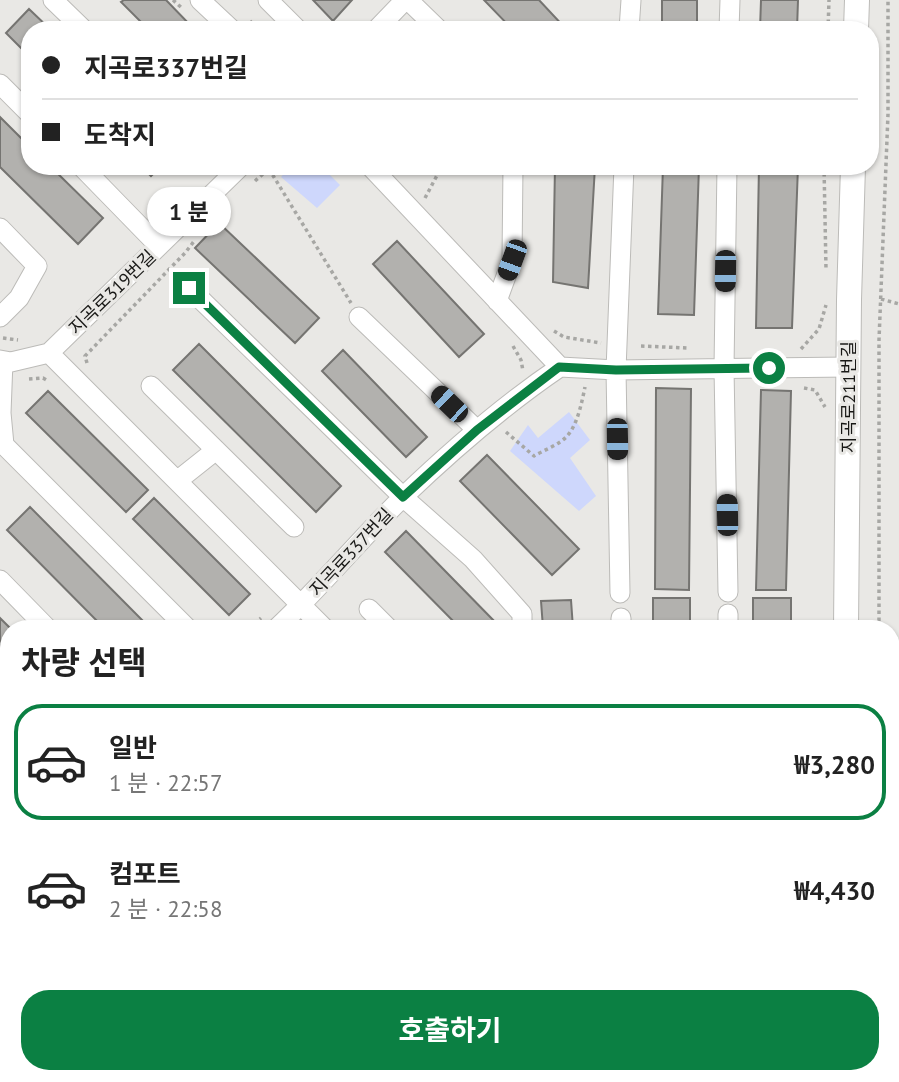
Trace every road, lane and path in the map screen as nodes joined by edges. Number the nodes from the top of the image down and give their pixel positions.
1 (53, 0) edge
2 (200, 0) edge
3 (268, 0) edge
4 (407, 0) edge
5 (631, 0) edge
6 (730, 0) edge
7 (830, 0) edge
8 (857, 0) edge
9 (888, 0) edge
10 (75, 21) edge
11 (222, 21) edge
12 (289, 21) edge
13 (385, 21) edge
14 (429, 21) edge
15 (630, 21) edge
16 (729, 21) edge
17 (829, 21) edge
18 (856, 21) edge
19 (0, 84) edge
20 (21, 105) edge
21 (90, 175) edge
22 (227, 175) edge
23 (262, 175) edge
24 (275, 175) edge
25 (365, 175) edge
26 (437, 175) edge
27 (513, 175) edge
28 (624, 175) edge
29 (727, 175) edge
30 (824, 175) edge
31 (853, 175) edge
32 (250, 185) dead end
33 (423, 201) dead end
34 (0, 228) edge
35 (199, 234) dead end
36 (159, 246) junction
37 (827, 275) dead end
38 (189, 288) dead end
39 (880, 299) junction
40 (828, 300) dead end
41 (497, 301) junction
42 (899, 304) edge
43 (0, 317) edge
44 (359, 317) joint
45 (551, 330) dead end
46 (812, 337) dead end
47 (510, 342) dead end
48 (603, 343) dead end
49 (641, 346) dead end
50 (696, 348) dead end
51 (49, 353) junction
52 (1, 360) edge
53 (559, 367) junction
54 (849, 367) junction
55 (87, 368) dead end
56 (724, 368) junction
57 (616, 370) junction
58 (514, 379) dead end
59 (17, 381) dead end
60 (52, 384) dead end
61 (582, 384) dead end
62 (151, 386) dead end
63 (514, 425) dead end
64 (477, 430) junction
65 (216, 450) junction
66 (177, 481) junction
67 (403, 497) junction
68 (294, 527) dead end
69 (0, 580) edge
70 (728, 592) dead end
71 (620, 593) dead end
72 (301, 605) junction
73 (369, 609) dead end
74 (39, 620) edge
75 (179, 620) edge
76 (285, 620) edge
77 (316, 620) edge
78 (380, 620) edge
79 (522, 620) edge
80 (846, 620) edge
81 (878, 620) edge

1 - 10 street
2 - 11 street
3 - 12 street
4 - 13 street
4 - 14 street
5 - 15 street
6 - 16 street
7 - 17 path
8 - 18 main road
9 - 39 path
19 - 20 street
21 - 36 street
22 - 36 street, 지곡로319번길
23 - 32 path
24 - 44 path
25 - 41 street
26 - 33 path
27 - 41 street
28 - 57 street
29 - 56 street
30 - 37 path
31 - 54 main road, 지곡로211번길
34 - 43 street
35 - 55 path
36 - 51 street, 지곡로319번길
38 - 67 street
39 - 42 path
39 - 81 path
40 - 46 path
41 - 53 street
44 - 64 street
45 - 48 path
47 - 58 path
49 - 50 path
51 - 52 street
51 - 66 street
52 - 75 street
53 - 57 street
53 - 64 street, 지곡로337번길
54 - 56 street
54 - 80 main road, 지곡로211번길
56 - 57 street
56 - 70 street
57 - 71 street
59 - 60 path
61 - 63 path
62 - 65 street
64 - 67 street, 지곡로337번길
65 - 66 street
65 - 68 street
66 - 72 street
67 - 72 street, 지곡로337번길
67 - 79 street
69 - 74 street
72 - 76 street, 지곡로337번길
72 - 77 street
73 - 78 street

